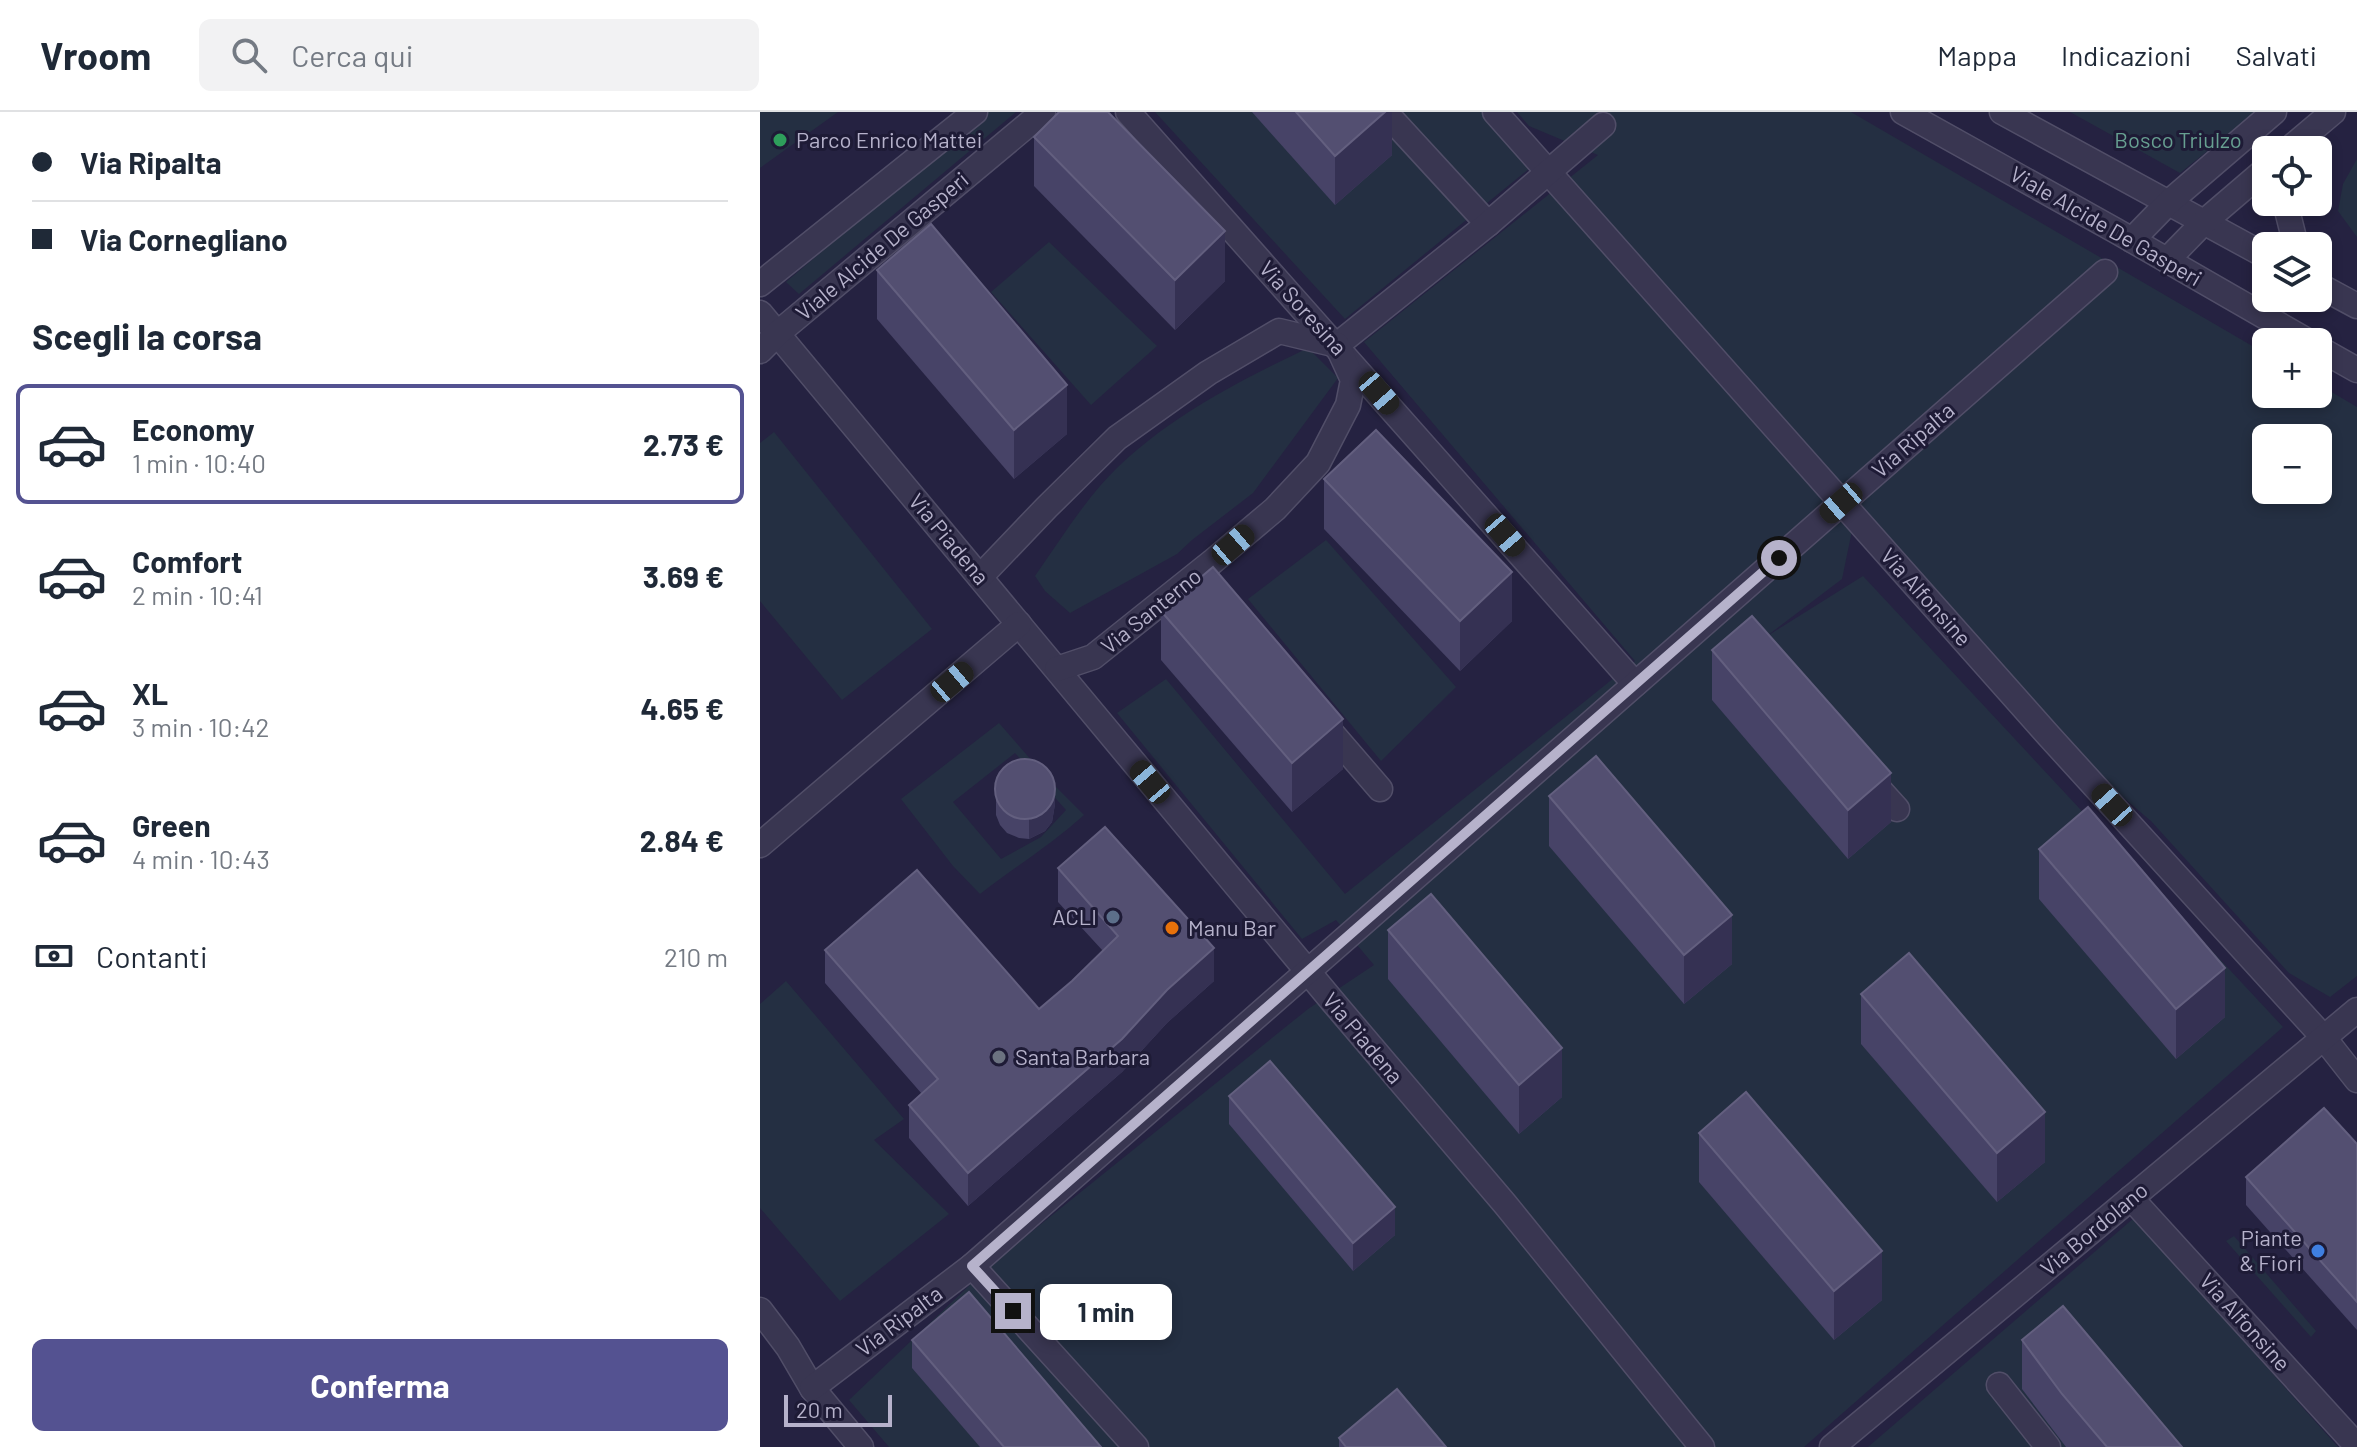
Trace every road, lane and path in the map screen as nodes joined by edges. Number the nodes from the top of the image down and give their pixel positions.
1 (975, 112) edge
2 (1043, 112) edge
3 (1128, 112) edge
4 (1385, 112) edge
5 (1495, 112) edge
6 (1903, 112) edge
7 (2002, 112) edge
8 (2274, 112) edge
9 (2333, 112) edge
10 (1603, 125) dead end
11 (2306, 136) edge
12 (1548, 173) junction
13 (2252, 181) edge
14 (2168, 203) junction
15 (2204, 222) junction
16 (1488, 224) junction
17 (2132, 240) junction
18 (2252, 248) edge
19 (2167, 260) junction
20 (2105, 272) dead end
21 (760, 284) edge
22 (2332, 293) edge
23 (2357, 306) edge
24 (760, 313) edge
25 (2285, 328) edge
26 (778, 333) junction
27 (1337, 345) junction
28 (760, 351) edge
29 (2332, 356) edge
30 (2357, 370) edge
31 (1841, 503) junction
32 (980, 577) junction
33 (1019, 624) junction
34 (1057, 669) junction
35 (1635, 684) junction
36 (1312, 710) edge
37 (1855, 761) edge
38 (1380, 789) dead end
39 (1897, 809) dead end
40 (760, 845) edge
41 (1308, 972) junction
42 (2357, 1010) edge
43 (2324, 1038) junction
44 (2357, 1080) edge
45 (2131, 1198) junction
46 (972, 1266) junction
47 (760, 1310) edge
48 (1999, 1385) dead end
49 (812, 1388) junction
50 (2357, 1446) edge
51 (861, 1447) edge
52 (1136, 1447) edge
53 (1702, 1447) edge
54 (1832, 1447) edge
55 (2048, 1447) edge

1 - 21 street, Viale Alcide De Gasperi
2 - 26 street, Viale Alcide De Gasperi
3 - 27 street, Via Soresina
4 - 16 street
5 - 12 street, Via Alfonsine
6 - 17 street, Viale Alcide De Gasperi
7 - 14 street
8 - 14 street
9 - 11 street
10 - 12 street
12 - 16 street
12 - 31 street, Via Alfonsine
13 - 15 street
14 - 15 street
14 - 17 street
15 - 18 street
15 - 19 street
16 - 27 street
17 - 19 street, Viale Alcide De Gasperi
19 - 25 street, Viale Alcide De Gasperi
20 - 31 street, Via Ripalta
22 - 23 street
24 - 26 street, Via Piadena
26 - 28 street, Viale Alcide De Gasperi
26 - 32 street, Via Piadena
27 - 32 street
27 - 34 street, Via Santerno
27 - 35 street, Via Soresina
29 - 30 street
31 - 35 street, Via Ripalta
31 - 43 street, Via Alfonsine
32 - 33 street, Via Piadena
33 - 34 street, Via Piadena
33 - 40 street
34 - 41 street, Via Piadena
35 - 41 street, Via Ripalta
36 - 38 street
37 - 39 street
41 - 46 street, Via Ripalta
41 - 53 street, Via Piadena
42 - 43 street, Via Bordolano
43 - 44 street, Via Alfonsine
43 - 45 street, Via Bordolano
45 - 50 street, Via Alfonsine
45 - 54 street, Via Bordolano
46 - 49 street, Via Ripalta
46 - 52 street
47 - 49 street
48 - 55 street
49 - 51 street

